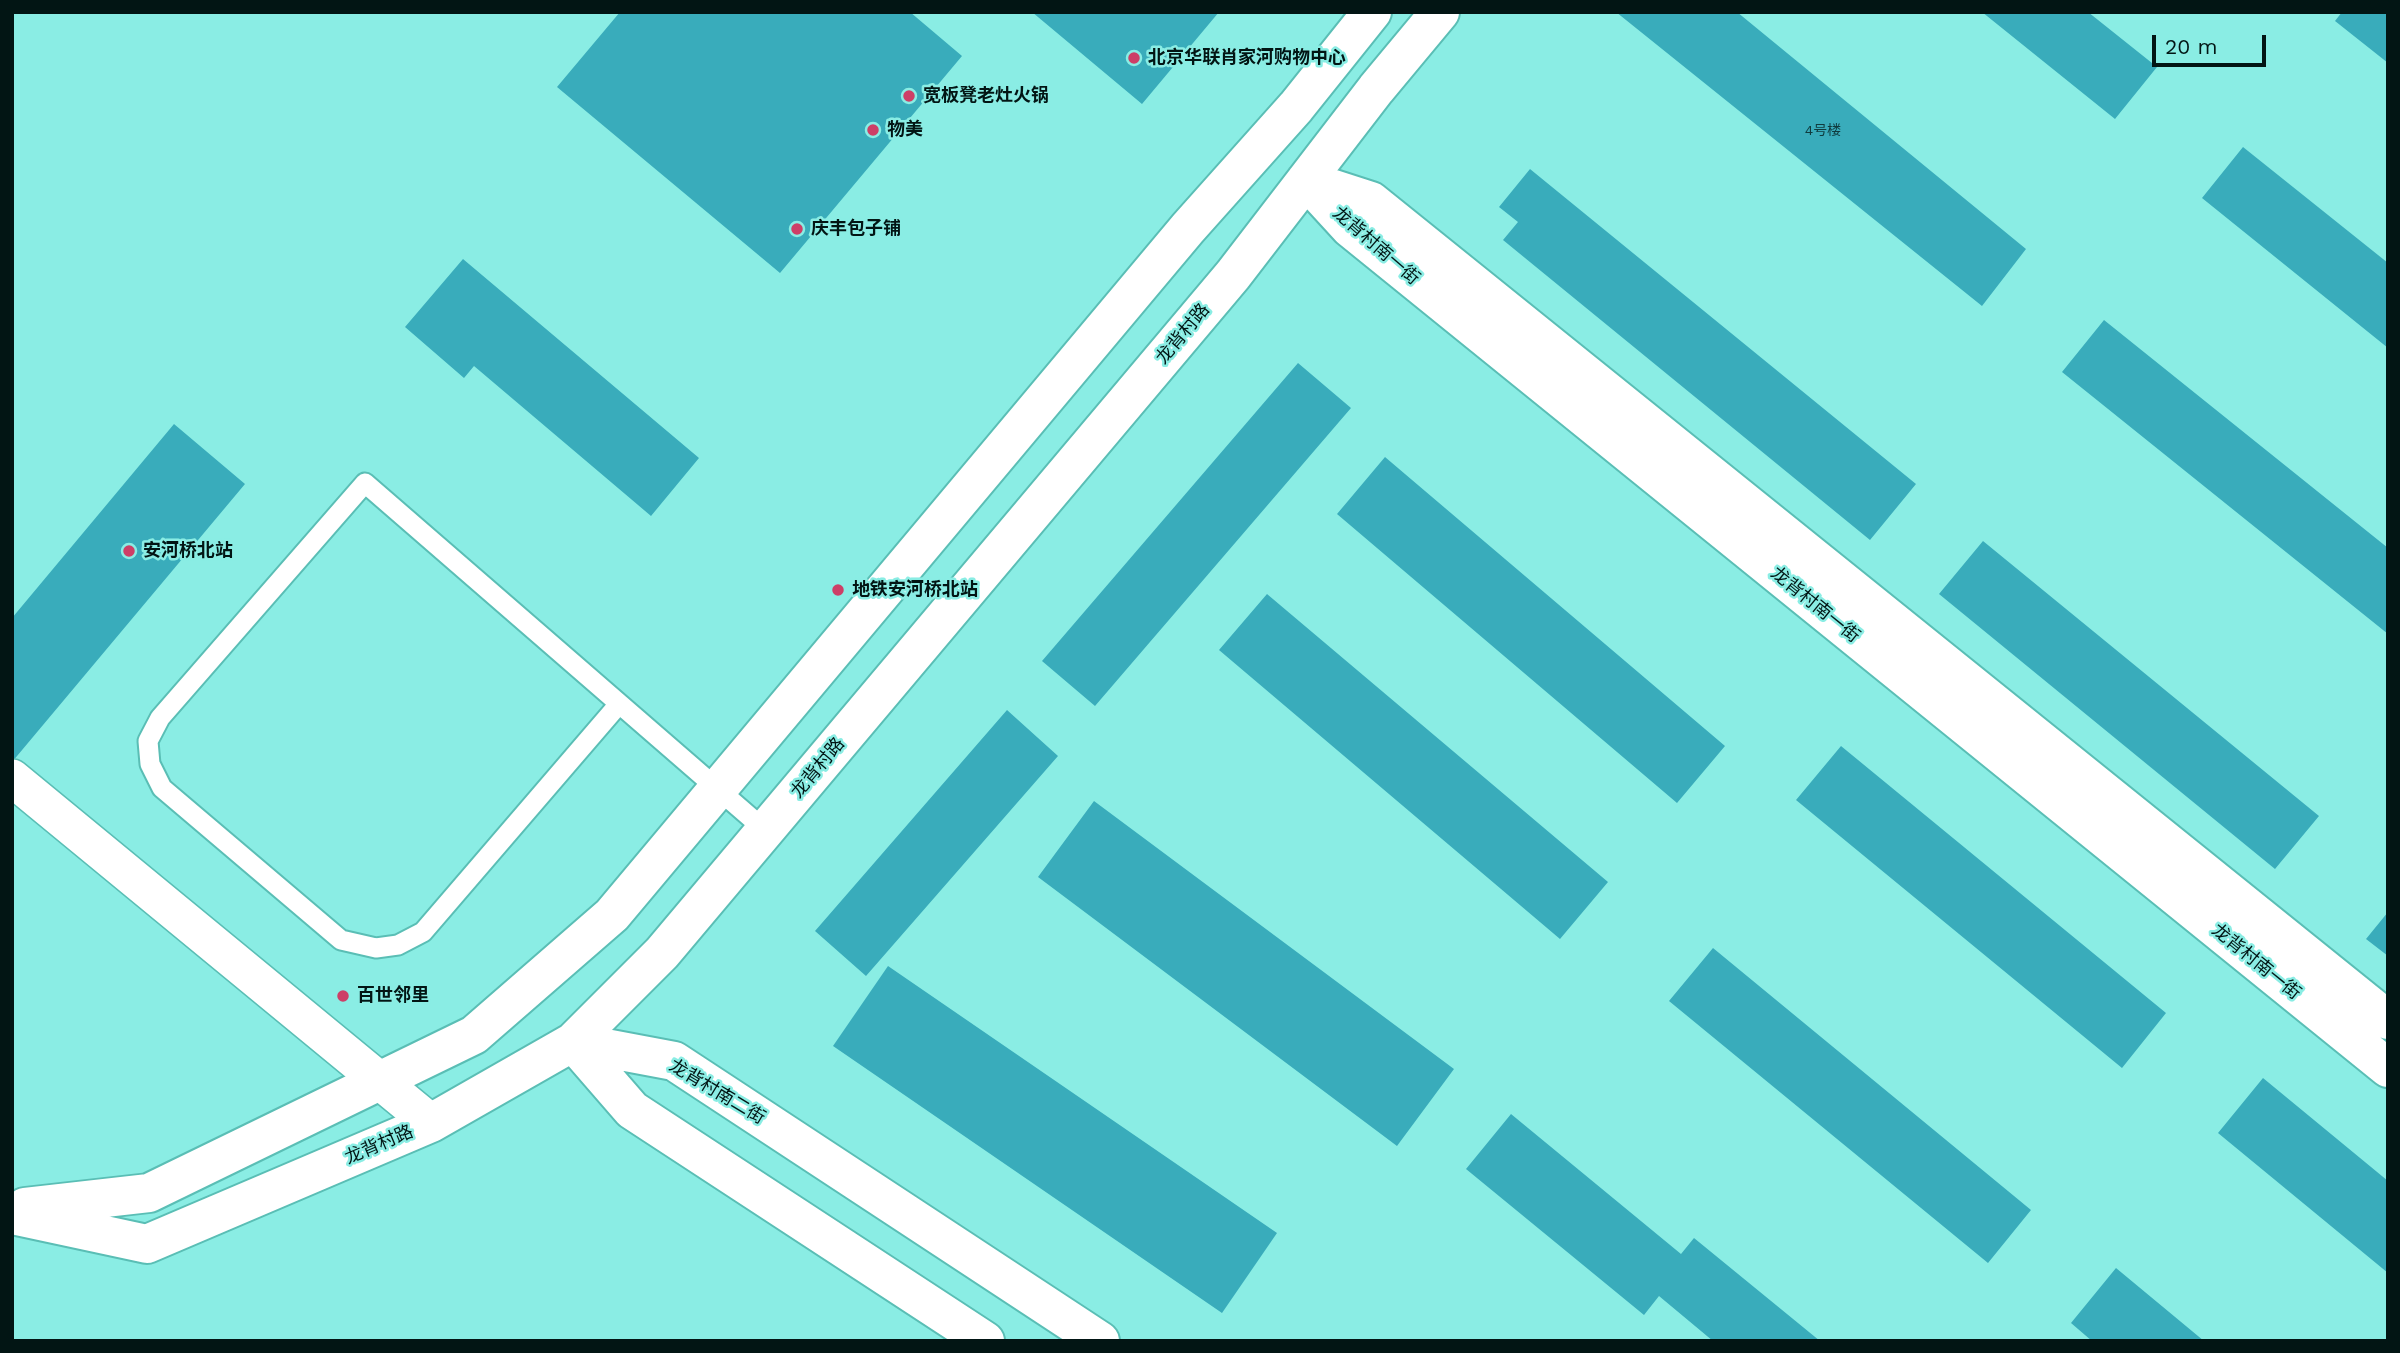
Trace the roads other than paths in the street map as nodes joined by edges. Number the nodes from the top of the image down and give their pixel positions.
1 (1372, 12) edge
2 (1440, 12) edge
3 (1306, 180) junction
4 (619, 704) junction
5 (12, 778) edge
6 (718, 789) junction
7 (765, 830) junction
8 (2388, 1020) edge
9 (573, 1042) junction
10 (2388, 1068) edge
11 (380, 1081) junction
12 (431, 1123) junction
13 (12, 1209) edge
14 (12, 1215) edge
15 (985, 1341) edge
16 (1100, 1341) edge

1 - 6 street
2 - 3 street, 龙背村路
3 - 7 street, 龙背村路
3 - 8 street, 龙背村南一街
3 - 10 street, 龙背村南一街
4 - 4 lane
4 - 6 lane
5 - 11 street
6 - 7 lane
6 - 11 street
7 - 9 street, 龙背村路
9 - 12 street, 龙背村路
9 - 15 street
9 - 16 street, 龙背村南二街
11 - 12 street
11 - 13 street
12 - 14 street, 龙背村路

